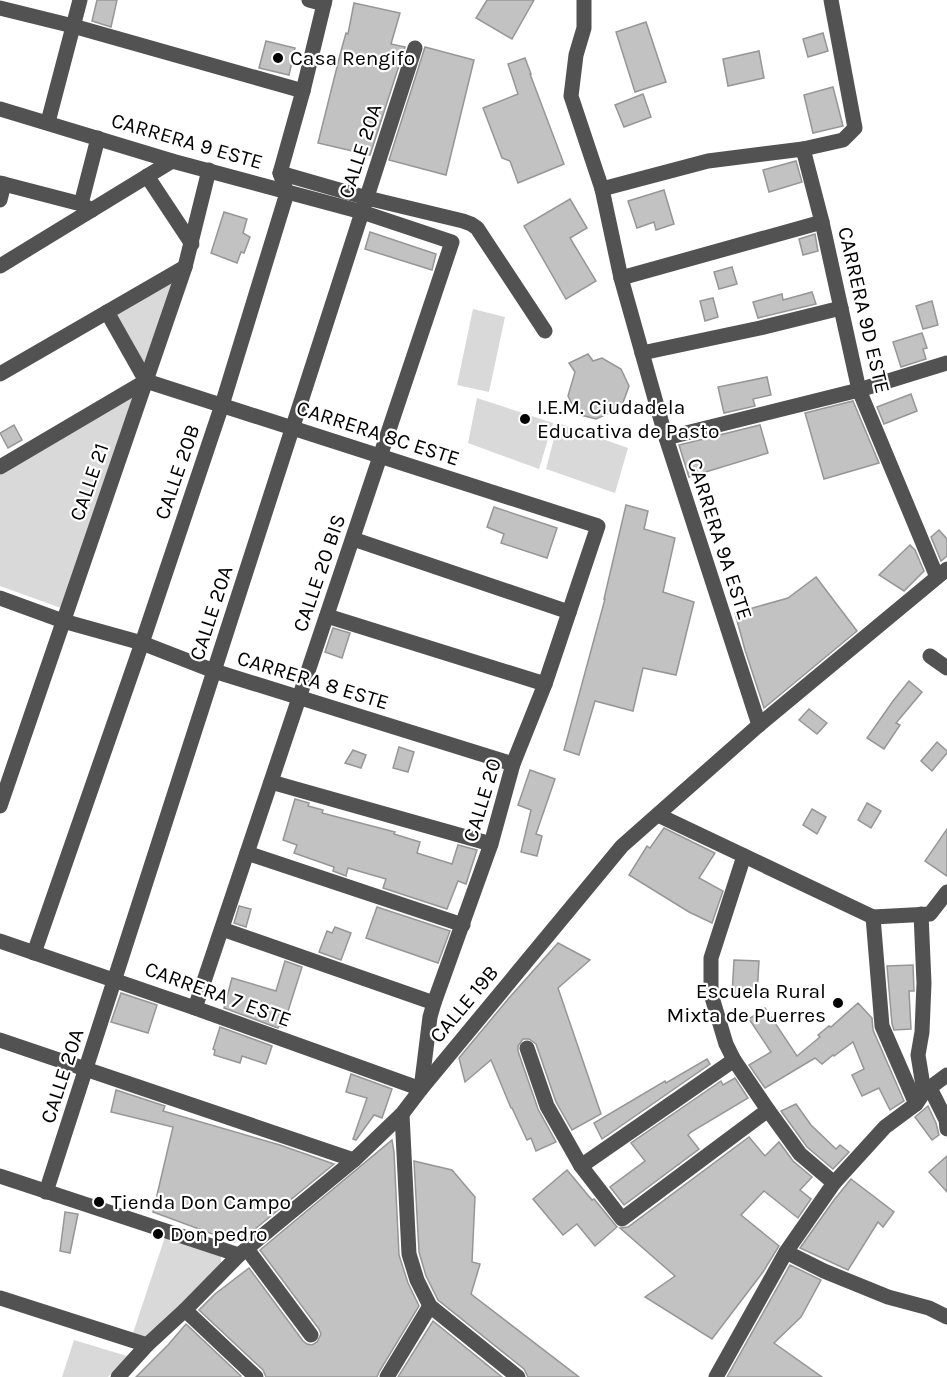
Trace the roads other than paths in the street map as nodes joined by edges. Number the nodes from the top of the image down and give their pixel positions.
1 (80, 0) edge
2 (309, 0) edge
3 (584, 0) edge
4 (831, 0) edge
5 (325, 2) edge
6 (0, 8) edge
7 (73, 27) junction
8 (415, 48) dead end
9 (303, 91) junction
10 (0, 108) edge
11 (48, 122) junction
12 (98, 138) junction
13 (803, 149) junction
14 (172, 161) junction
15 (209, 170) junction
16 (280, 172) junction
17 (147, 176) junction
18 (2, 183) edge
19 (602, 189) junction
20 (287, 192) junction
21 (0, 200) edge
22 (364, 205) junction
23 (86, 207) junction
24 (822, 222) junction
25 (192, 244) junction
26 (0, 266) edge
27 (185, 267) junction
28 (621, 278) junction
29 (841, 308) junction
30 (107, 312) junction
31 (545, 331) dead end
32 (642, 353) junction
33 (947, 363) edge
34 (0, 374) edge
35 (146, 381) junction
36 (858, 390) junction
37 (222, 405) junction
38 (293, 428) junction
39 (666, 438) junction
40 (380, 456) junction
41 (0, 467) edge
42 (598, 526) joint
43 (353, 539) junction
44 (942, 573) edge
45 (0, 598) edge
46 (569, 612) junction
47 (327, 616) junction
48 (63, 621) junction
49 (142, 644) junction
50 (930, 656) dead end
51 (947, 668) edge
52 (214, 671) junction
53 (545, 684) junction
54 (300, 697) junction
55 (759, 725) junction
56 (513, 764) junction
57 (271, 782) junction
58 (0, 806) edge
59 (658, 815) junction
60 (491, 844) junction
61 (247, 853) junction
62 (744, 856) junction
63 (947, 892) edge
64 (921, 914) junction
65 (873, 917) junction
66 (462, 925) junction
67 (222, 929) junction
68 (0, 941) edge
69 (34, 953) junction
70 (115, 980) junction
71 (434, 1002) junction
72 (195, 1008) junction
73 (0, 1040) edge
74 (527, 1048) dead end
75 (734, 1060) junction
76 (86, 1070) junction
77 (947, 1075) edge
78 (421, 1089) junction
79 (924, 1095) junction
80 (768, 1110) junction
81 (402, 1114) junction
82 (947, 1129) edge
83 (354, 1160) junction
84 (581, 1166) junction
85 (0, 1176) edge
86 (834, 1184) junction
87 (46, 1192) junction
88 (243, 1252) junction
89 (786, 1252) junction
90 (0, 1298) edge
91 (430, 1306) junction
92 (185, 1310) junction
93 (947, 1317) edge
94 (311, 1335) dead end
95 (147, 1345) junction
96 (253, 1376) edge
97 (118, 1377) edge
98 (387, 1377) edge
99 (518, 1377) edge
100 (716, 1377) edge

1 - 7 street
2 - 5 street
3 - 19 street, CARRERA 9A ESTE
4 - 13 street
5 - 9 street
6 - 7 street
7 - 9 street
7 - 11 street
8 - 22 street, CALLE 20A
9 - 16 street
10 - 11 street, CARRERA 9 ESTE
11 - 12 street, CARRERA 9 ESTE
12 - 14 street, CARRERA 9 ESTE
12 - 23 street
13 - 19 street
13 - 24 street, CARRERA 9D ESTE
14 - 15 street, CARRERA 9 ESTE
14 - 17 street
15 - 20 street, CARRERA 9 ESTE
15 - 25 street, CALLE 21
16 - 20 street
16 - 22 street
17 - 23 street
17 - 25 street
18 - 21 street
18 - 23 street
19 - 28 street, CARRERA 9A ESTE
20 - 22 street, CARRERA 9 ESTE
20 - 37 street, CALLE 20B
22 - 31 street
22 - 38 street, CALLE 20A
22 - 40 street, CALLE 20 BIS
23 - 26 street
24 - 28 street
24 - 29 street, CARRERA 9D ESTE
25 - 27 street, CALLE 21
27 - 30 street
27 - 35 street, CALLE 21
28 - 32 street, CARRERA 9A ESTE
29 - 32 street
29 - 36 street, CARRERA 9D ESTE
30 - 34 street
30 - 35 street
32 - 39 street, CARRERA 9A ESTE
33 - 36 street
35 - 37 street, CARRERA 8C ESTE
35 - 41 street
35 - 48 street, CALLE 21
36 - 39 street
36 - 44 street, CARRERA 9D ESTE
37 - 38 street, CARRERA 8C ESTE
37 - 49 street, CALLE 20B
38 - 40 street, CARRERA 8C ESTE
38 - 52 street, CALLE 20A
39 - 55 street, CARRERA 9A ESTE
40 - 42 street, CARRERA 8C ESTE
40 - 43 street, CALLE 20 BIS
42 - 46 street, CALLE 20
43 - 46 street
43 - 47 street, CALLE 20 BIS
44 - 55 street, CALLE 19B
45 - 48 street, CARRERA 8 ESTE
46 - 53 street, CALLE 20
47 - 53 street
47 - 54 street, CALLE 20 BIS
48 - 49 street, CARRERA 8 ESTE
48 - 58 street, CALLE 21
49 - 52 street, CARRERA 8 ESTE
49 - 69 street, CALLE 20B
50 - 51 street
52 - 54 street, CARRERA 8 ESTE
52 - 70 street, CALLE 20A
53 - 56 street, CALLE 20
54 - 56 street, CARRERA 8 ESTE
54 - 57 street, CALLE 20 BIS
55 - 59 street, CALLE 19B
56 - 60 street, CALLE 20
57 - 60 street
57 - 61 street, CALLE 20 BIS
59 - 62 street
59 - 78 street, CALLE 19B
60 - 66 street, CALLE 20
61 - 66 street
61 - 67 street, CALLE 20 BIS
62 - 65 street
62 - 75 street
63 - 64 street
64 - 65 street
64 - 79 street
65 - 79 street
66 - 71 street, CALLE 20
67 - 71 street
67 - 72 street, CALLE 20 BIS
68 - 69 street, CARRERA 7 ESTE
69 - 70 street, CARRERA 7 ESTE
70 - 72 street, CARRERA 7 ESTE
70 - 76 street, CALLE 20A
71 - 78 street, CALLE 20
72 - 78 street, CARRERA 7 ESTE
73 - 76 street
74 - 84 street
75 - 80 street
75 - 84 street
76 - 83 street
76 - 87 street, CALLE 20A
77 - 79 street
78 - 81 street, CALLE 19B
79 - 82 street
79 - 86 street
80 - 84 street
80 - 86 street
81 - 83 street
81 - 91 street
83 - 88 street
85 - 87 street
86 - 89 street
87 - 88 street
88 - 92 street
88 - 94 street
89 - 93 street
89 - 100 street
90 - 95 street
91 - 98 street
91 - 99 street
92 - 95 street
92 - 96 street
95 - 97 street

